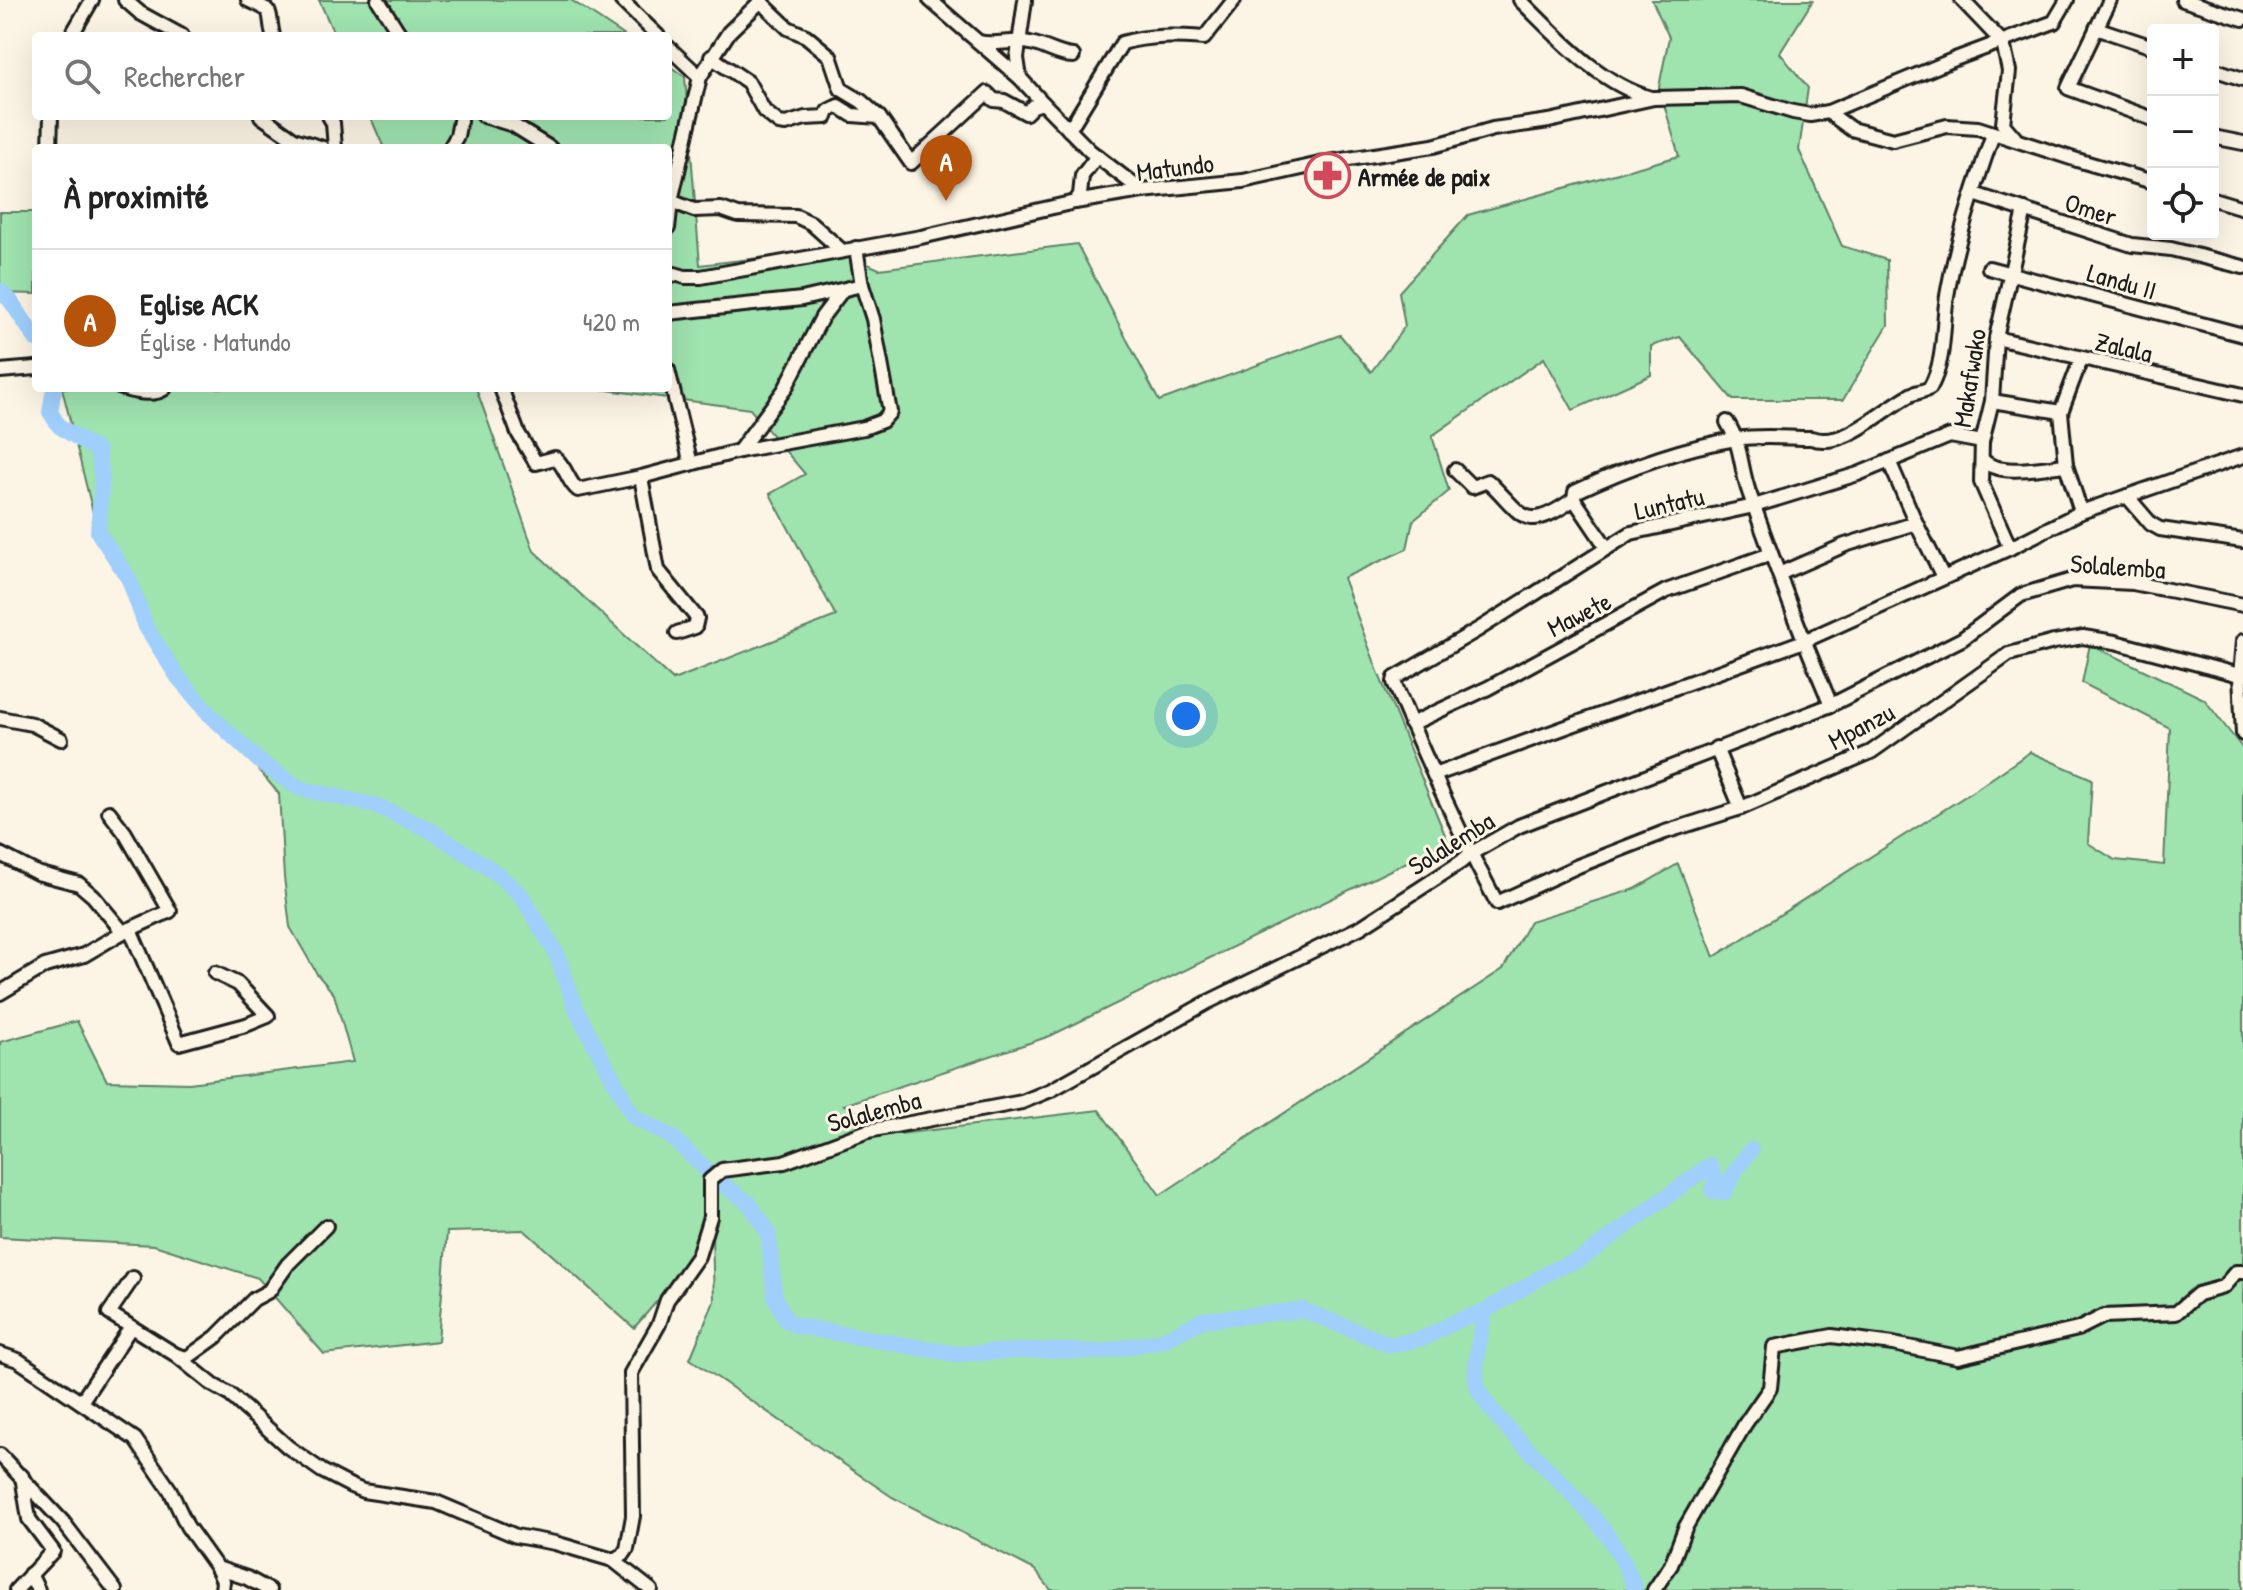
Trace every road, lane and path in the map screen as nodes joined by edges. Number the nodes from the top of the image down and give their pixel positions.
1 (92, 0) edge
2 (125, 0) edge
3 (248, 0) edge
4 (378, 0) edge
5 (621, 0) edge
6 (930, 0) edge
7 (1025, 0) edge
8 (1234, 0) edge
9 (1520, 0) edge
10 (1962, 0) edge
11 (2067, 0) edge
12 (2110, 0) edge
13 (2183, 0) edge
14 (762, 1) edge
15 (2243, 19) edge
16 (2096, 28) junction
17 (73, 32) edge
18 (175, 32) edge
19 (269, 32) edge
20 (398, 32) edge
21 (654, 32) edge
22 (979, 42) junction
23 (1019, 43) junction
24 (2003, 43) junction
25 (2147, 45) edge
26 (672, 51) edge
27 (1073, 56) dead end
28 (711, 57) junction
29 (2219, 71) edge
30 (700, 77) junction
31 (1020, 78) junction
32 (2243, 79) edge
33 (1654, 98) junction
34 (1043, 103) junction
35 (1828, 112) junction
36 (879, 117) junction
37 (2147, 117) edge
38 (51, 120) edge
39 (267, 120) edge
40 (331, 120) edge
41 (460, 120) edge
42 (497, 120) edge
43 (1069, 130) junction
44 (1993, 134) junction
45 (2219, 138) edge
46 (2017, 140) junction
47 (2243, 143) edge
48 (50, 144) edge
49 (310, 144) edge
50 (335, 144) edge
51 (452, 144) edge
52 (544, 144) edge
53 (1097, 156) junction
54 (2147, 180) edge
55 (1142, 191) junction
56 (672, 192) edge
57 (1974, 194) junction
58 (672, 201) edge
59 (2219, 201) edge
60 (1075, 202) junction
61 (2243, 208) edge
62 (2025, 210) junction
63 (856, 248) junction
64 (841, 250) junction
65 (2243, 267) edge
66 (1989, 268) dead end
67 (2011, 273) junction
68 (672, 274) edge
69 (862, 285) junction
70 (843, 290) junction
71 (672, 313) edge
72 (2243, 335) edge
73 (1996, 338) junction
74 (2081, 359) junction
75 (32, 368) edge
76 (0, 371) edge
77 (672, 386) edge
78 (503, 392) edge
79 (2243, 395) edge
80 (1992, 401) junction
81 (2061, 412) junction
82 (1727, 422) dead end
83 (1737, 439) junction
84 (1982, 442) junction
85 (739, 451) junction
86 (2243, 456) edge
87 (1983, 460) junction
88 (1889, 461) junction
89 (691, 464) junction
90 (2066, 465) junction
91 (1455, 470) dead end
92 (641, 477) junction
93 (2127, 496) junction
94 (1574, 499) junction
95 (1754, 506) junction
96 (2081, 512) junction
97 (1916, 523) junction
98 (2243, 541) edge
99 (1607, 548) junction
100 (2010, 548) junction
101 (1771, 554) junction
102 (1779, 574) junction
103 (1943, 577) junction
104 (2243, 605) edge
105 (677, 633) dead end
106 (1804, 641) junction
107 (2243, 641) edge
108 (2242, 676) edge
109 (1831, 705) junction
110 (0, 718) edge
111 (1411, 724) junction
112 (2243, 734) edge
113 (61, 739) dead end
114 (1716, 748) junction
115 (1434, 775) junction
116 (1741, 808) junction
117 (109, 812) dead end
118 (0, 854) edge
119 (1470, 854) junction
120 (126, 931) junction
121 (215, 973) dead end
122 (0, 993) edge
123 (326, 1226) dead end
124 (2243, 1272) edge
125 (133, 1278) dead end
126 (131, 1327) junction
127 (0, 1354) edge
128 (176, 1355) junction
129 (81, 1402) junction
130 (0, 1455) edge
131 (22, 1476) junction
132 (71, 1532) junction
133 (53, 1551) junction
134 (613, 1560) junction
135 (217, 1568) junction
136 (30, 1574) junction
137 (636, 1586) edge
138 (16, 1590) edge
139 (38, 1590) edge
140 (115, 1590) edge
141 (222, 1590) edge
142 (269, 1590) edge
143 (651, 1590) edge
144 (1654, 1590) edge

1 - 17 street
2 - 18 street
3 - 19 street
4 - 20 street
5 - 21 street
6 - 22 street
7 - 23 street
8 - 43 street
9 - 33 street
10 - 24 street
11 - 24 street
12 - 16 street
13 - 15 street
14 - 28 street
14 - 36 street
16 - 25 street
16 - 37 street
22 - 23 street
22 - 31 street
23 - 27 street
23 - 31 street
24 - 35 street
24 - 46 street
26 - 30 street
28 - 30 street
28 - 36 street
29 - 32 street
30 - 56 street
31 - 34 street
33 - 35 street, Matundo
33 - 55 street, Matundo
34 - 36 street
34 - 43 street
35 - 44 street
38 - 48 street
39 - 49 street
40 - 50 street
41 - 51 street
42 - 52 street
43 - 53 street
44 - 46 street
44 - 57 street
45 - 47 street
46 - 54 street
53 - 55 street
53 - 60 street
55 - 60 street, Matundo
57 - 62 street, Omer
57 - 83 street
58 - 64 street
59 - 61 street
60 - 63 street, Matundo
62 - 65 street, Omer
62 - 67 street, Makafwako
63 - 64 street, Matundo
63 - 69 street
64 - 68 street, Matundo
66 - 67 street, Landu II
67 - 72 street, Landu II
67 - 73 street, Makafwako
69 - 70 street
69 - 85 street
70 - 71 street
70 - 85 street
73 - 74 street, Zalala
73 - 80 street, Makafwako
74 - 79 street, Zalala
74 - 81 street
75 - 76 street
77 - 89 street
78 - 92 street
80 - 81 street
80 - 84 street, Makafwako
81 - 90 street
82 - 83 street
83 - 94 street
83 - 95 street
84 - 87 street, Makafwako
84 - 88 street, Luntatu
85 - 89 street
86 - 93 street
87 - 90 street
87 - 100 street, Makafwako
88 - 95 street, Luntatu
88 - 97 street
89 - 92 street
90 - 96 street
91 - 94 street
92 - 105 street
93 - 96 street
93 - 98 street
94 - 99 street
95 - 99 street, Luntatu
95 - 101 street
96 - 100 street
97 - 102 street
97 - 103 street
99 - 111 street, Luntatu
100 - 103 street
101 - 102 street
101 - 111 street, Mawete
102 - 106 street
103 - 106 street
104 - 109 street, Solalemba
106 - 109 street
106 - 115 street
107 - 108 street
108 - 112 street
108 - 116 street, Mpanzu
109 - 114 street, Solalemba
110 - 113 street
111 - 115 street
114 - 116 street
114 - 119 street, Solalemba
115 - 119 street
116 - 119 street, Mpanzu
117 - 120 street
118 - 120 street
119 - 134 street, Solalemba
120 - 121 street
120 - 122 street
123 - 128 street
124 - 144 street
125 - 126 street
126 - 128 street
126 - 129 street
127 - 129 street
128 - 134 street
129 - 135 street
130 - 131 street
131 - 132 street
131 - 133 street
132 - 133 street
132 - 140 street
133 - 136 street
134 - 137 street
135 - 141 street
135 - 142 street
136 - 138 street
136 - 139 street
137 - 143 street

